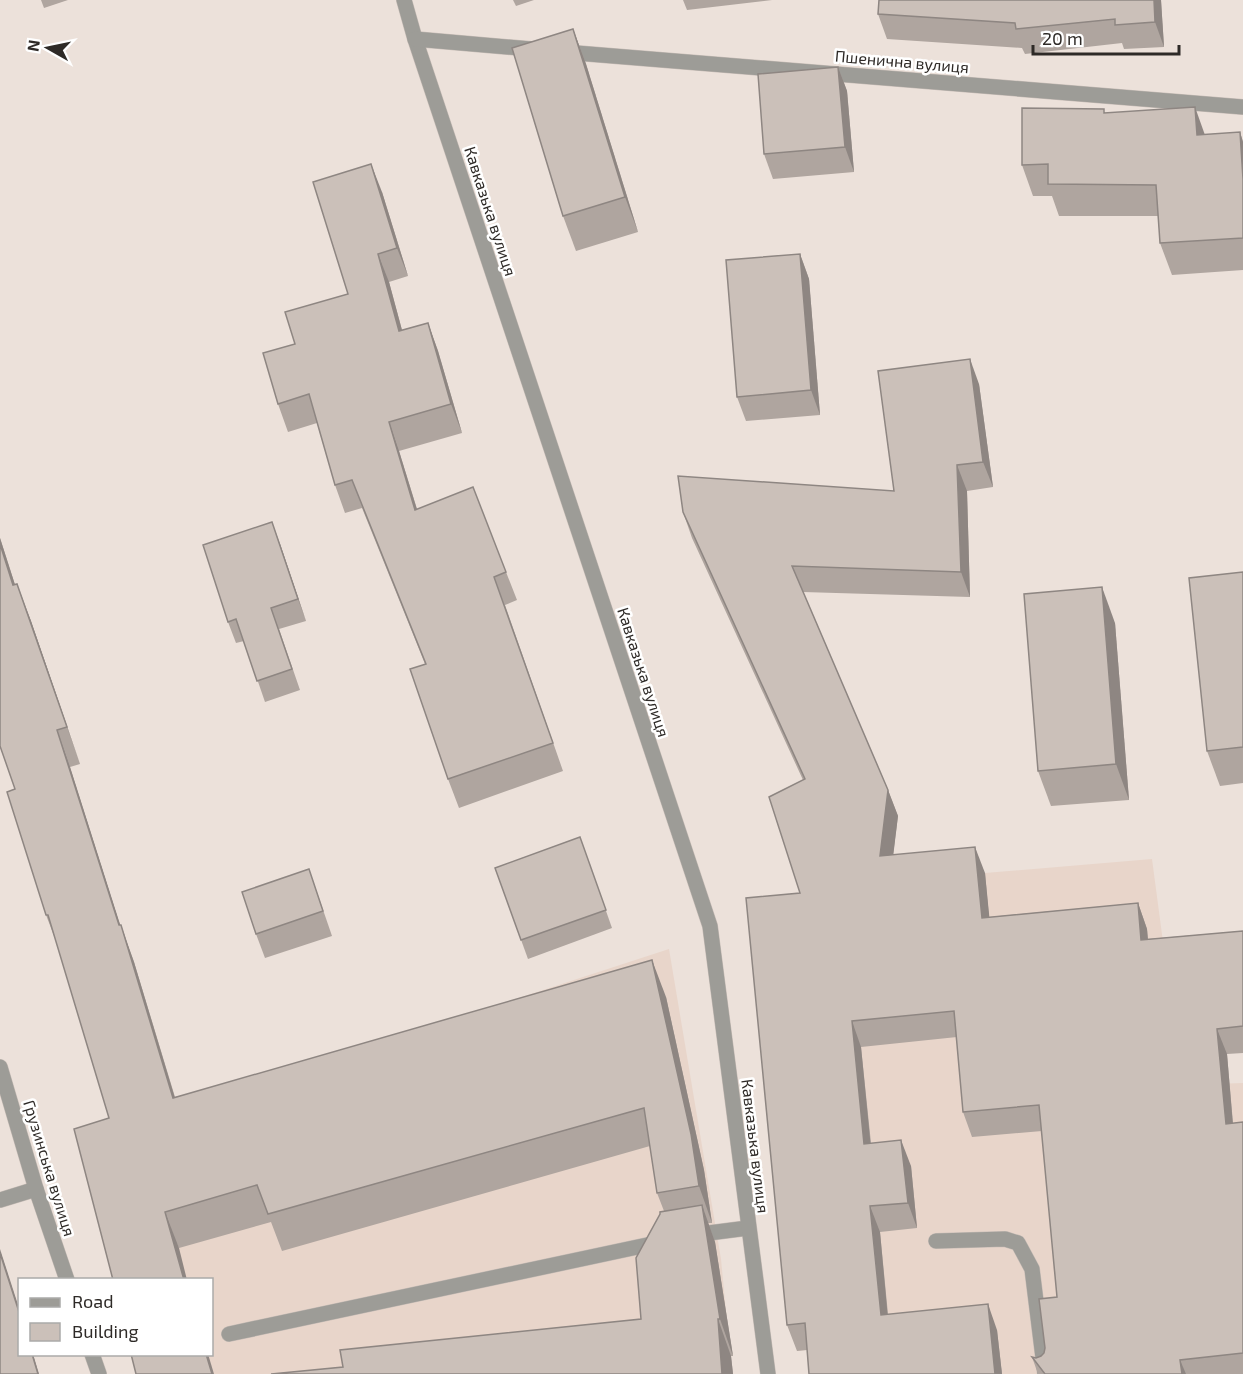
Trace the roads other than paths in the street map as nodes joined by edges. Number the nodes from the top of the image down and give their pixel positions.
1 (404, 0) edge
2 (415, 39) junction
3 (1243, 107) edge
4 (0, 1067) edge
5 (36, 1189) junction
6 (0, 1200) edge
7 (748, 1227) junction
8 (936, 1241) dead end
9 (66, 1278) edge
10 (229, 1334) dead end
11 (93, 1356) edge
12 (99, 1374) edge
13 (768, 1374) edge
14 (1045, 1374) edge

1 - 2 street, Кавказька вулиця
2 - 3 street, Пшенична вулиця
2 - 7 street, Кавказька вулиця
4 - 5 street, Грузинська вулиця
5 - 6 street
5 - 9 street, Грузинська вулиця
7 - 10 street
7 - 13 street, Кавказька вулиця
8 - 14 street
11 - 12 street

